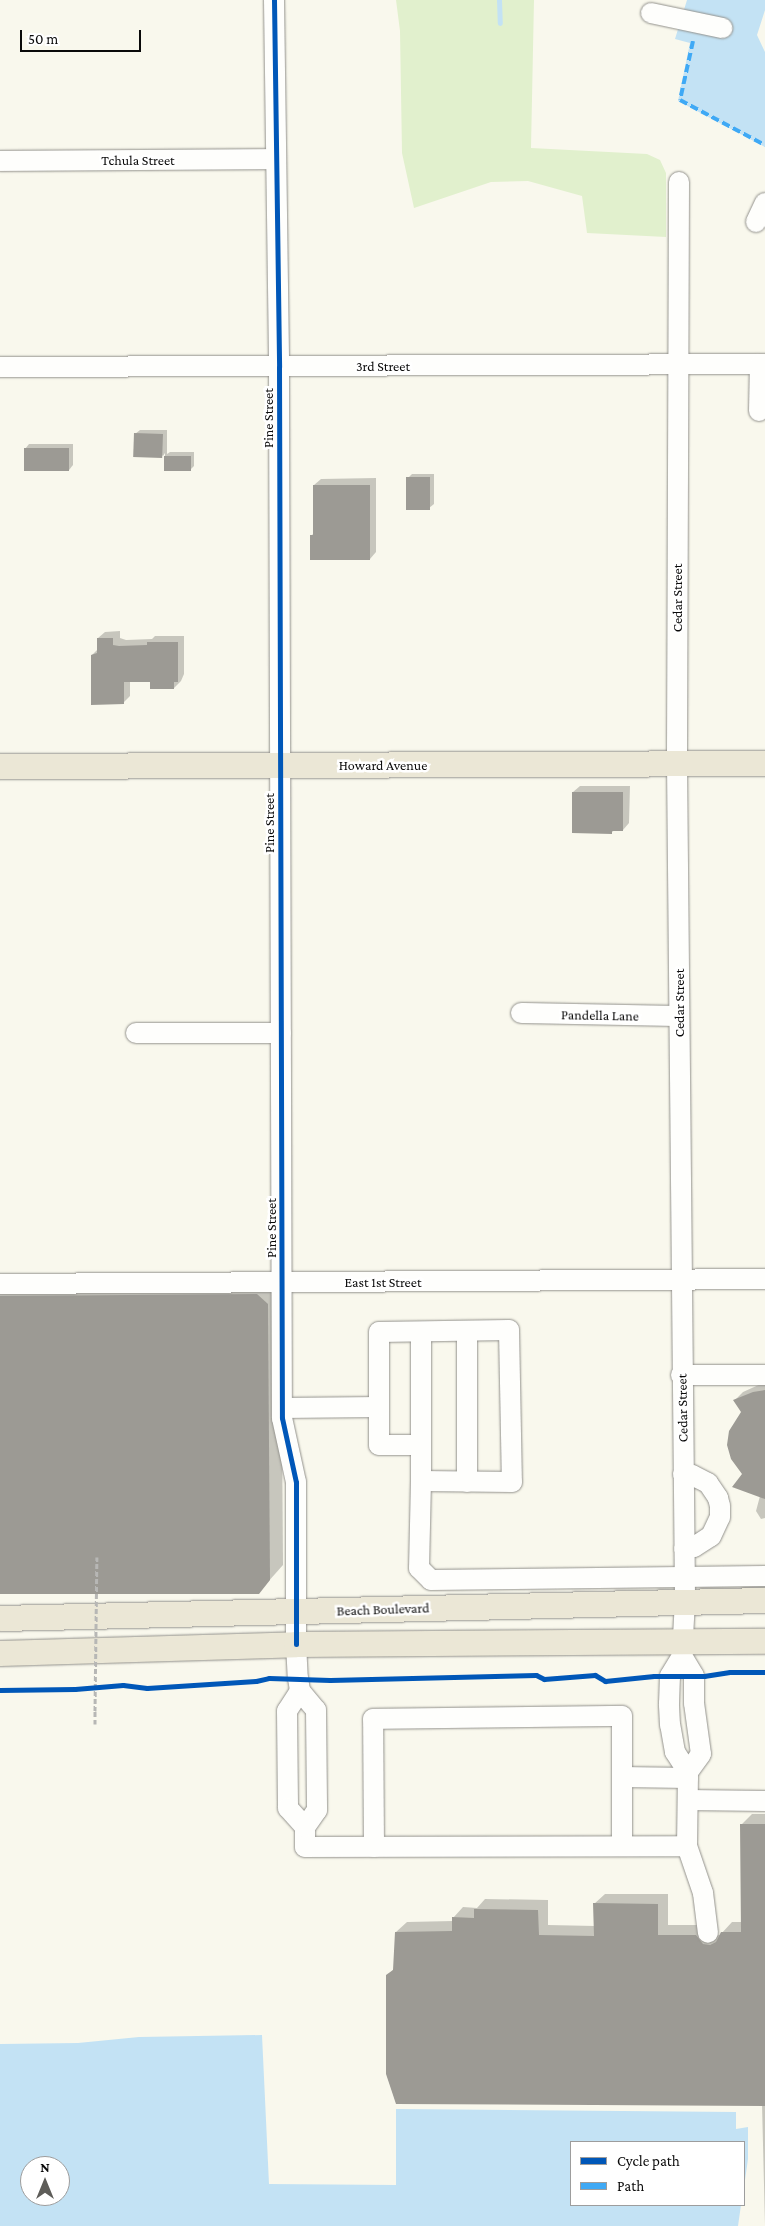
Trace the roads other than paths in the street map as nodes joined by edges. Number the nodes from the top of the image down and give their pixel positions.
1 (274, 0) edge
2 (651, 13) dead end
3 (722, 28) dead end
4 (276, 159) junction
5 (0, 160) edge
6 (679, 182) dead end
7 (765, 204) edge
8 (756, 222) dead end
9 (762, 364) edge
10 (678, 365) junction
11 (0, 367) edge
12 (279, 367) junction
13 (759, 411) dead end
14 (678, 763) junction
15 (765, 763) edge
16 (280, 765) junction
17 (0, 766) edge
18 (521, 1012) dead end
19 (679, 1016) junction
20 (136, 1033) dead end
21 (281, 1033) junction
22 (765, 1279) edge
23 (680, 1280) junction
24 (282, 1282) junction
25 (0, 1284) edge
26 (467, 1331) junction
27 (421, 1332) junction
28 (681, 1375) junction
29 (765, 1375) edge
30 (379, 1407) junction
31 (282, 1408) junction
32 (422, 1445) junction
33 (683, 1474) junction
34 (422, 1480) junction
35 (467, 1482) junction
36 (684, 1549) junction
37 (684, 1576) junction
38 (765, 1576) edge
39 (765, 1600) edge
40 (685, 1601) junction
41 (296, 1611) junction
42 (0, 1618) edge
43 (765, 1641) edge
44 (296, 1644) junction
45 (683, 1649) junction
46 (0, 1653) edge
47 (300, 1691) junction
48 (688, 1775) junction
49 (622, 1777) junction
50 (688, 1800) junction
51 (765, 1801) edge
52 (305, 1827) junction
53 (622, 1846) junction
54 (687, 1846) junction
55 (374, 1847) junction
56 (708, 1934) dead end

1 - 4 street, Pine Street
2 - 3 street
4 - 5 street, Tchula Street
4 - 12 street, Pine Street
6 - 10 street, Cedar Street
7 - 8 street
9 - 10 street, 3rd Street
9 - 13 street
10 - 12 street, 3rd Street
10 - 14 street, Cedar Street
11 - 12 street, 3rd Street
12 - 16 street, Pine Street
14 - 15 main road, Howard Avenue
14 - 16 main road, Howard Avenue
14 - 19 street, Cedar Street
16 - 17 main road, Howard Avenue
16 - 21 street, Pine Street
18 - 19 street, Pandella Lane
19 - 23 street, Cedar Street
20 - 21 street
21 - 24 street, Pine Street
22 - 23 street, East 1st Street
23 - 24 street, East 1st Street
23 - 28 street, Cedar Street
24 - 25 street, East 1st Street
24 - 31 street, Pine Street
26 - 27 street
26 - 35 street
26 - 35 street
27 - 30 street
27 - 32 street
28 - 29 street
28 - 33 street, Cedar Street
30 - 31 street
30 - 32 street
31 - 41 street, Pine Street
32 - 34 street
33 - 36 street, Cedar Street
33 - 36 street
34 - 35 street
34 - 37 street
36 - 37 street, Cedar Street
37 - 38 street
37 - 40 street, Cedar Street
39 - 40 main road, Beach Boulevard
40 - 41 main road, Beach Boulevard
40 - 45 street, Cedar Street
41 - 42 main road, Beach Boulevard
41 - 44 street, Pine Street
43 - 45 main road
44 - 45 main road
44 - 46 main road
44 - 47 street, Pine Street
45 - 48 street
45 - 48 street
47 - 52 street
47 - 52 street
48 - 49 street
48 - 50 street
49 - 53 street
49 - 55 street
50 - 51 street
50 - 54 street
52 - 55 street
53 - 54 street
53 - 55 street
54 - 56 street

